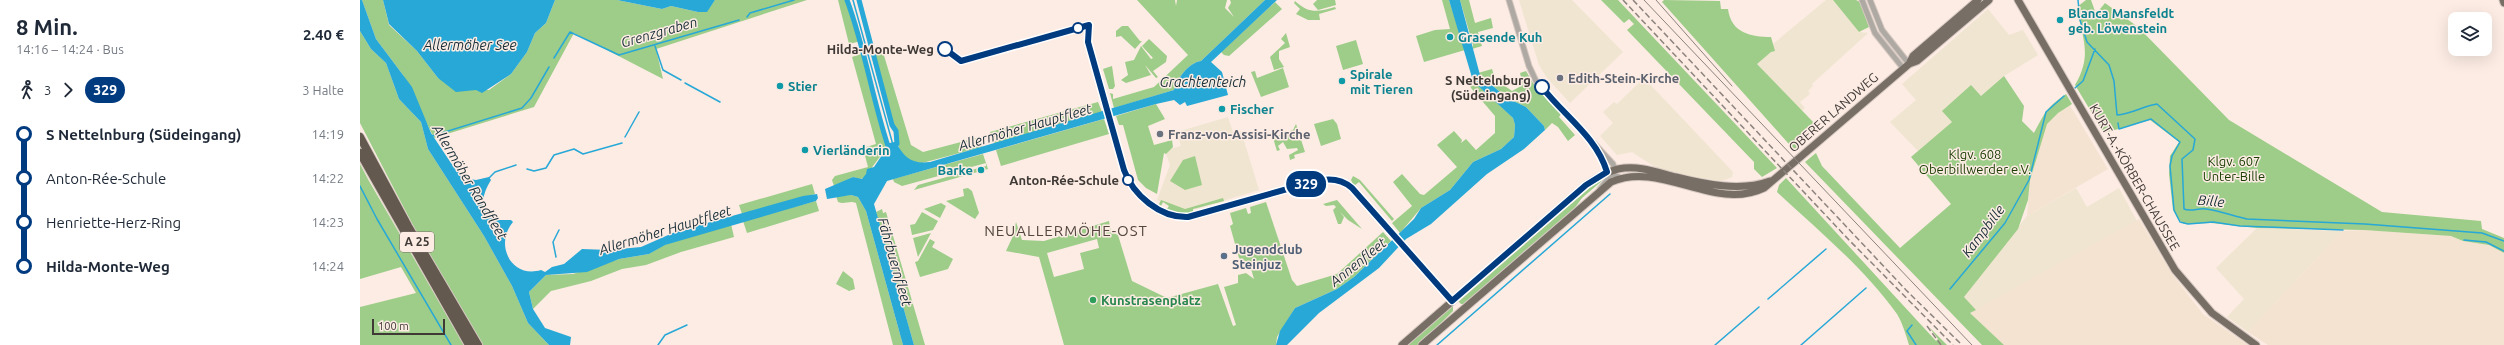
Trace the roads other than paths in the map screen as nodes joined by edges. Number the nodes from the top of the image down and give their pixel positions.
1 (1509, 0) edge
2 (1862, 0) edge
3 (1870, 0) edge
4 (1978, 0) edge
5 (1989, 0) edge
6 (2018, 0) edge
7 (1969, 12) junction
8 (1906, 66) junction
9 (1588, 136) junction
10 (360, 137) edge
11 (360, 153) edge
12 (1611, 172) junction
13 (1621, 178) junction
14 (1774, 180) junction
15 (1600, 190) junction
16 (469, 345) edge
17 (478, 345) edge
18 (1402, 345) edge
19 (1422, 345) edge
20 (2256, 345) edge

1 - 9 street
2 - 8 street
3 - 8 street
4 - 7 main road, OBERER LANDWEG
5 - 7 main road, OBERER LANDWEG
6 - 20 main road, KURT-A.-KÖRBER-CHAUSSEE
7 - 8 main road, OBERER LANDWEG
8 - 14 main road, OBERER LANDWEG
9 - 12 street
9 - 12 street
10 - 17 highway, A 25
11 - 16 highway, A 25
12 - 13 street
12 - 14 main road
12 - 15 street
12 - 18 main road
13 - 14 main road, OBERER LANDWEG
13 - 15 main road
15 - 19 main road

